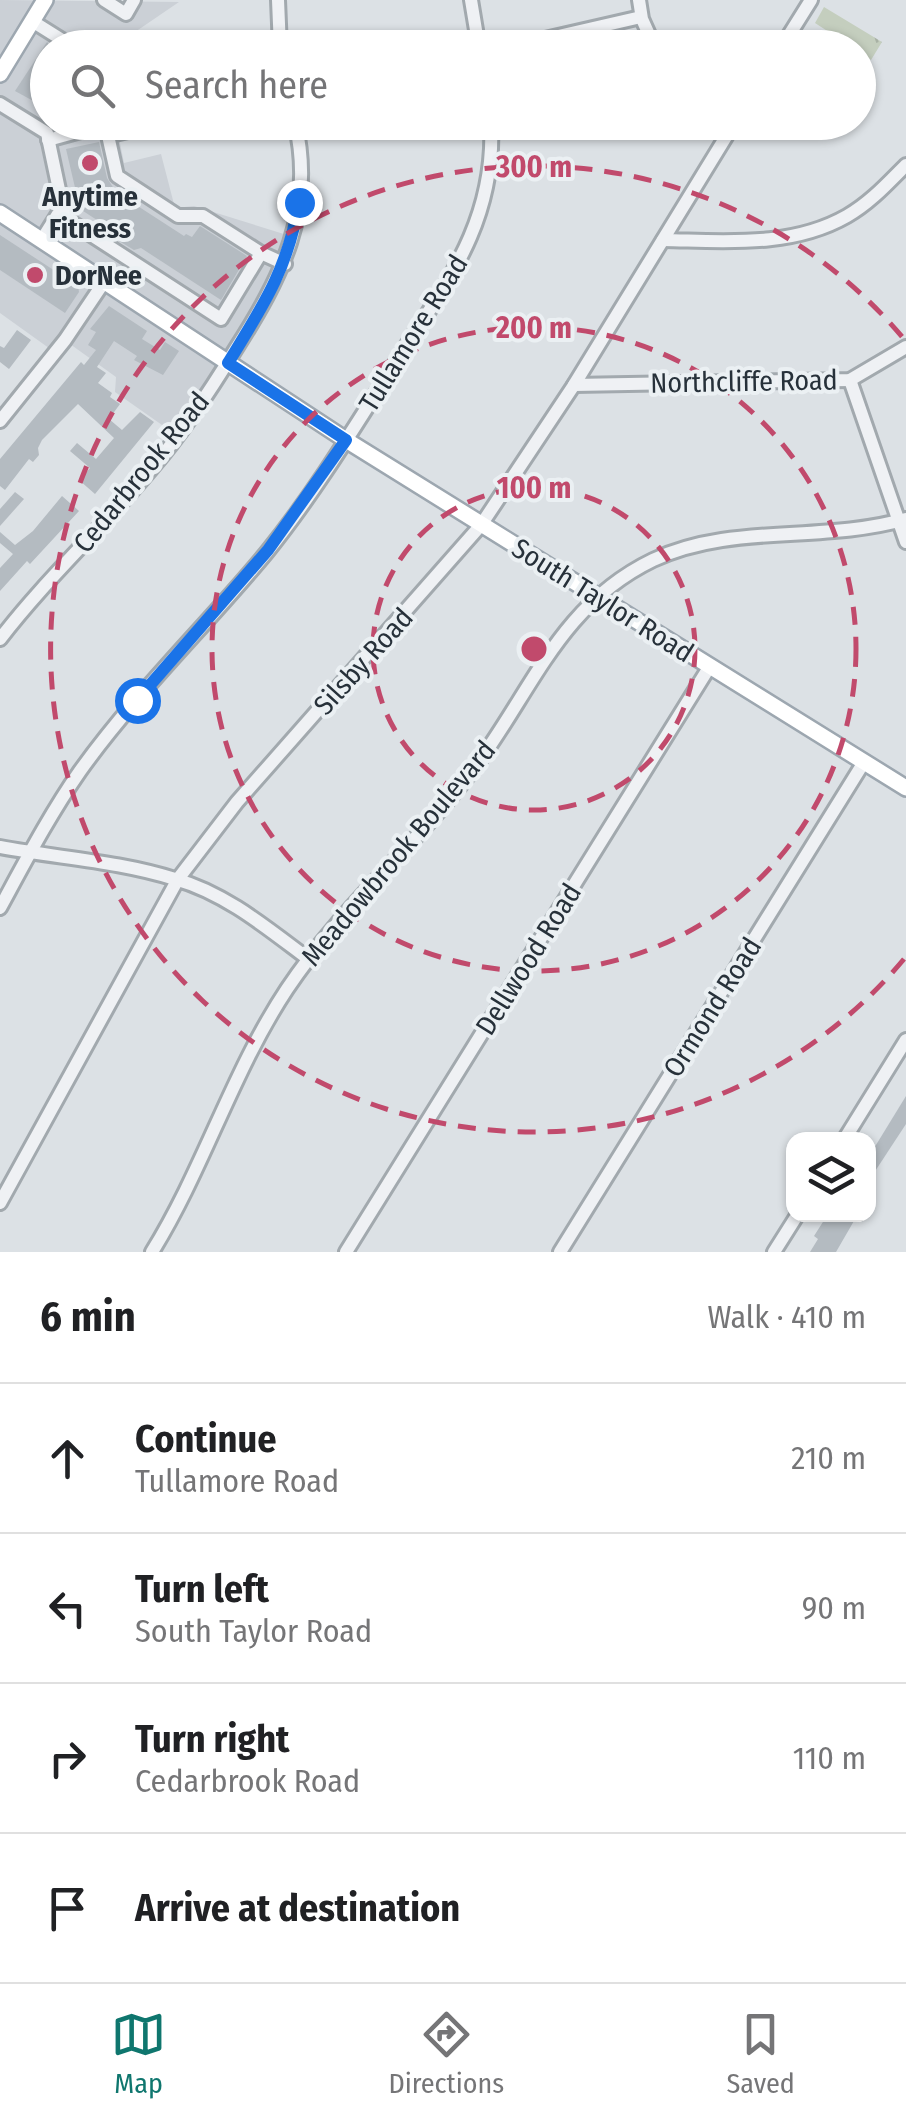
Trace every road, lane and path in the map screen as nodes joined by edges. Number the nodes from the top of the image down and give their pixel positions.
1 (104, 0) edge
2 (134, 0) edge
3 (278, 0) edge
4 (471, 0) edge
5 (639, 0) edge
6 (811, 0) edge
7 (37, 7) edge
8 (641, 17) junction
9 (58, 30) edge
10 (279, 30) edge
11 (476, 30) edge
12 (584, 30) edge
13 (646, 30) edge
14 (792, 30) edge
15 (0, 74) edge
16 (0, 104) edge
17 (30, 124) edge
18 (48, 140) edge
19 (111, 140) edge
20 (297, 140) edge
21 (491, 140) edge
22 (723, 140) edge
23 (906, 164) edge
24 (0, 213) edge
25 (58, 214) dead end
26 (41, 240) junction
27 (663, 240) junction
28 (262, 253) junction
29 (285, 264) junction
30 (104, 282) junction
31 (906, 347) edge
32 (228, 363) junction
33 (850, 380) junction
34 (574, 384) junction
35 (0, 420) edge
36 (346, 440) junction
37 (902, 520) edge
38 (481, 525) junction
39 (906, 542) edge
40 (596, 596) junction
41 (0, 639) edge
42 (710, 666) junction
43 (864, 762) junction
44 (906, 788) edge
45 (0, 846) edge
46 (30, 852) junction
47 (178, 879) junction
48 (0, 908) edge
49 (307, 958) junction
50 (906, 1040) edge
51 (849, 1132) edge
52 (0, 1203) edge
53 (793, 1222) edge
54 (152, 1252) edge
55 (346, 1252) edge
56 (560, 1252) edge
57 (774, 1252) edge

1 - 2 street
3 - 10 street
4 - 11 street
5 - 8 street
6 - 14 street
7 - 9 street
7 - 15 main road
8 - 12 street
8 - 13 street
16 - 17 street
18 - 28 street
19 - 28 street
20 - 29 street, Cedarbrook Road
21 - 36 street, Tullamore Road
22 - 27 street, Silsby Road
23 - 27 street
24 - 26 main road, South Taylor Road
25 - 26 street
26 - 30 main road, South Taylor Road
27 - 34 street, Silsby Road
28 - 29 street
29 - 32 street, Cedarbrook Road
30 - 32 main road, South Taylor Road
30 - 35 street
31 - 33 street, Northcliffe Road
32 - 36 main road, South Taylor Road
32 - 41 street, Cedarbrook Road
33 - 34 street, Northcliffe Road
33 - 37 street
34 - 38 street, Silsby Road
36 - 38 main road, South Taylor Road
36 - 46 street, Tullamore Road
37 - 39 street
37 - 40 street, Meadowbrook Boulevard
38 - 40 main road, South Taylor Road
38 - 47 street, Silsby Road
40 - 42 main road, South Taylor Road
40 - 49 street, Meadowbrook Boulevard
42 - 43 main road, South Taylor Road
42 - 55 street, Dellwood Road
43 - 44 main road, South Taylor Road
43 - 56 street, Ormond Road
45 - 46 street
46 - 47 street
46 - 48 street, Tullamore Road
47 - 49 street
47 - 52 street, Silsby Road
49 - 54 street, Meadowbrook Boulevard
50 - 51 street
53 - 57 street

